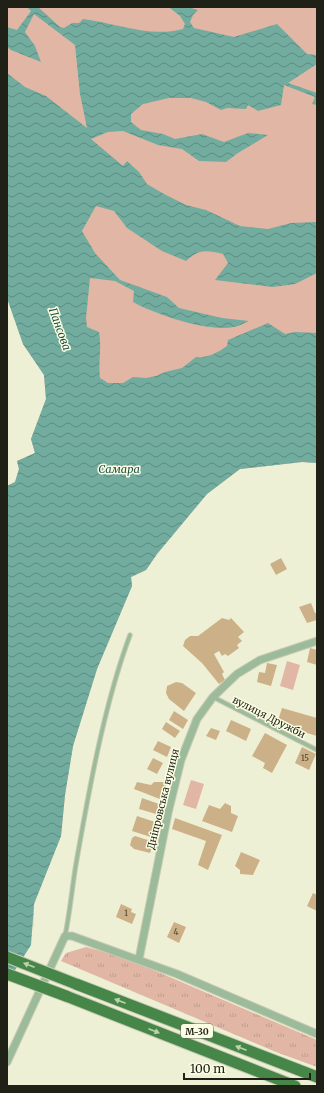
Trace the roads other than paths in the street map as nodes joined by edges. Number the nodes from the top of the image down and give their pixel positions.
1 (130, 635) dead end
2 (317, 641) edge
3 (213, 697) junction
4 (317, 750) edge
5 (65, 936) junction
6 (7, 957) edge
7 (139, 959) junction
8 (7, 974) edge
9 (317, 1034) edge
10 (7, 1062) edge
11 (317, 1077) edge
12 (295, 1086) edge

1 - 5 lane
2 - 3 street, Дніпровська вулиця
3 - 4 lane, вулиця Дружби
3 - 7 street, Дніпровська вулиця
5 - 7 street
5 - 10 street
11 -> 6 highway, М-30, bridge
7 - 9 street
8 -> 12 highway, М-30, bridge

